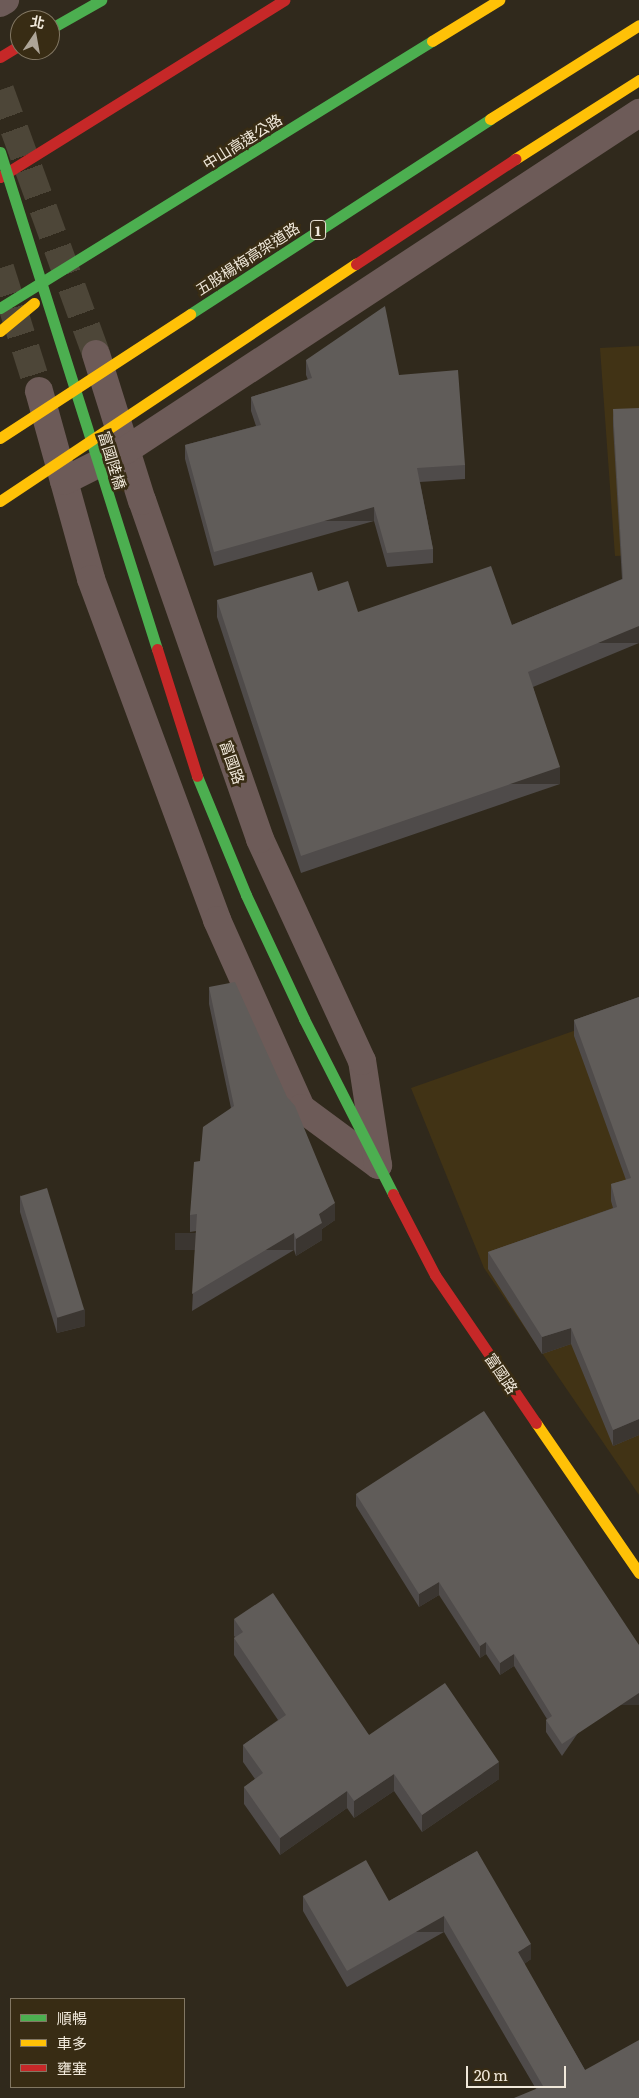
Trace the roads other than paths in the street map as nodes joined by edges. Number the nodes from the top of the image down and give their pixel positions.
1 (4, 0) edge
2 (101, 0) edge
3 (284, 0) edge
4 (499, 0) edge
5 (0, 3) edge
6 (60, 23) edge
7 (639, 25) edge
8 (639, 80) edge
9 (639, 113) edge
10 (0, 152) edge
11 (0, 177) edge
12 (112, 239) junction
13 (0, 308) edge
14 (0, 331) edge
15 (96, 354) tunnel mouth
16 (39, 390) tunnel mouth
17 (0, 438) edge
18 (126, 450) junction
19 (64, 481) junction
20 (0, 501) edge
21 (197, 776) joint
22 (378, 1164) junction
23 (639, 1573) edge

1 - 5 street
2 - 6 main road
3 - 11 main road
4 - 12 main road, 中山高速公路
7 - 17 main road, 五股楊梅高架道路 / 1, bridge
8 - 20 main road, bridge
9 - 18 street
10 - 21 main road, 富國陸橋, bridge
12 - 13 main road, 中山高速公路
12 - 14 main road
15 - 18 street, 富國路
16 - 19 street, 富國路
18 - 19 street
18 - 22 street, 富國路
19 - 22 street, 富國路
21 - 22 main road, 富國路
22 - 23 main road, 富國路

